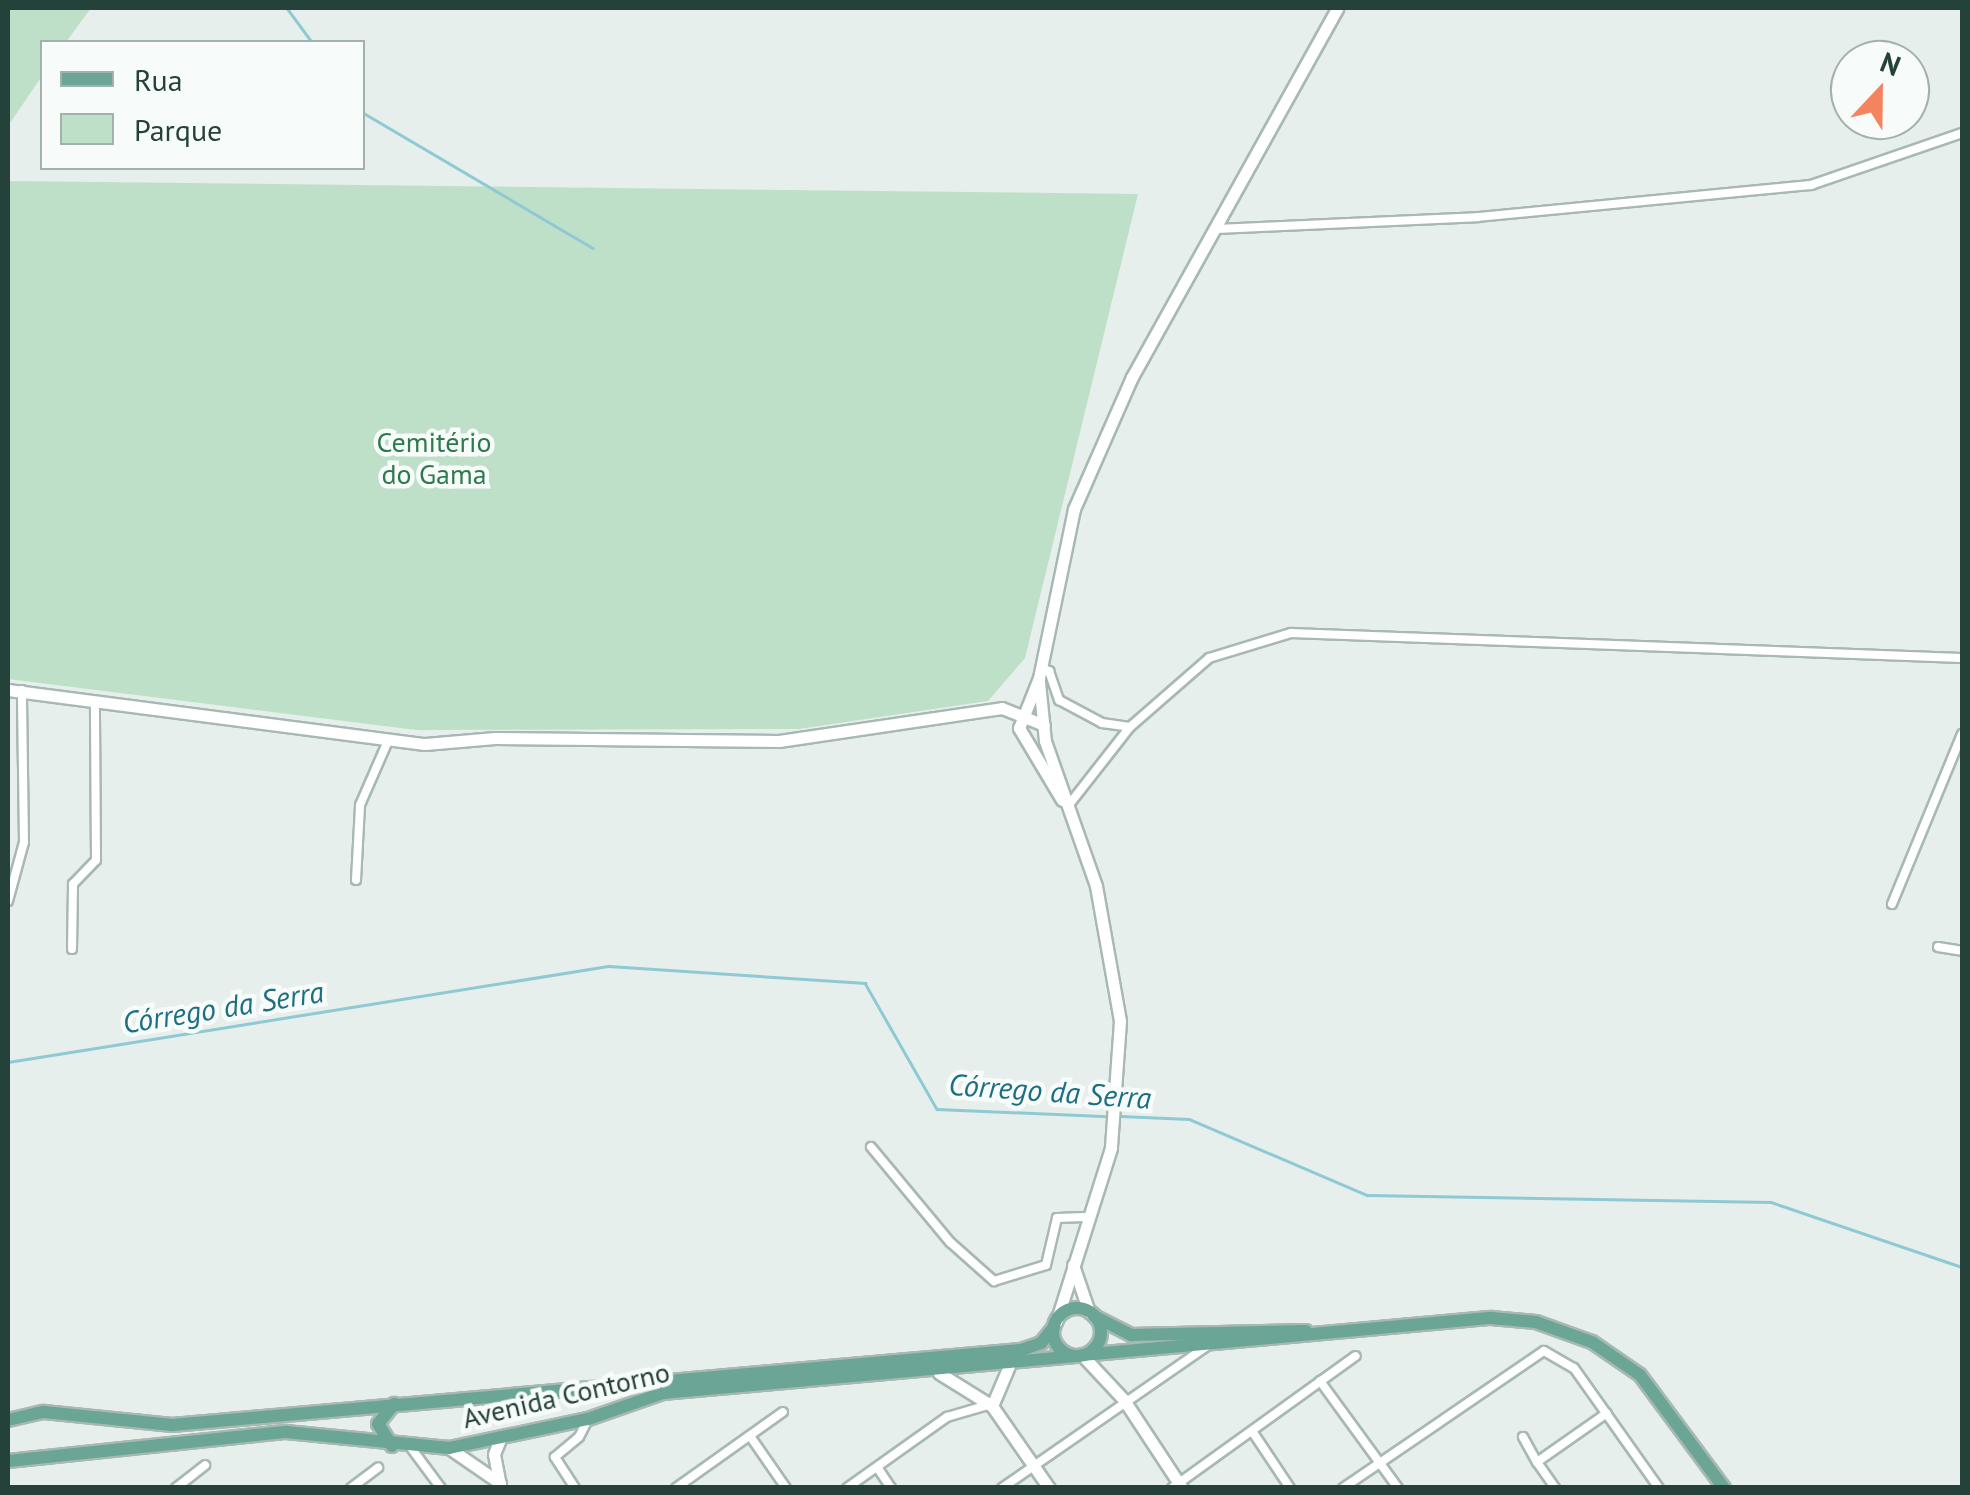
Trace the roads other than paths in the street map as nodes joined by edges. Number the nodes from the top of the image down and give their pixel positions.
1 (1338, 8) edge
2 (1962, 133) edge
3 (1214, 229) junction
4 (1962, 658) edge
5 (1040, 673) junction
6 (8, 690) edge
7 (22, 690) junction
8 (95, 703) junction
9 (1022, 719) junction
10 (1044, 724) junction
11 (1130, 728) junction
12 (1962, 734) edge
13 (388, 741) junction
14 (1045, 741) junction
15 (1025, 744) junction
16 (1064, 805) junction
17 (356, 880) dead end
18 (8, 901) edge
19 (1892, 904) dead end
20 (1938, 946) dead end
21 (72, 949) dead end
22 (1962, 951) edge
23 (871, 1148) dead end
24 (1090, 1216) junction
25 (1072, 1265) junction
26 (1092, 1314) junction
27 (1055, 1324) junction
28 (1328, 1332) junction
29 (1207, 1346) junction
30 (1080, 1355) junction
31 (1356, 1356) dead end
32 (1009, 1366) junction
33 (940, 1373) junction
34 (1320, 1381) junction
35 (574, 1388) junction
36 (1124, 1400) junction
37 (396, 1404) junction
38 (992, 1404) junction
39 (783, 1412) dead end
40 (1607, 1413) junction
41 (261, 1417) junction
42 (588, 1419) junction
43 (8, 1420) edge
44 (165, 1426) junction
45 (1252, 1430) junction
46 (243, 1436) junction
47 (750, 1436) junction
48 (1522, 1438) dead end
49 (500, 1439) junction
50 (147, 1444) junction
51 (394, 1447) junction
52 (412, 1448) junction
53 (449, 1448) junction
54 (8, 1461) edge
55 (1380, 1462) junction
56 (1537, 1462) junction
57 (206, 1465) dead end
58 (1033, 1465) junction
59 (877, 1467) junction
60 (378, 1468) dead end
61 (502, 1485) edge
62 (1178, 1486) edge
63 (679, 1487) edge
64 (176, 1488) edge
65 (351, 1488) edge
66 (441, 1488) edge
67 (576, 1488) edge
68 (786, 1488) edge
69 (847, 1488) edge
70 (891, 1488) edge
71 (1002, 1488) edge
72 (1049, 1488) edge
73 (1290, 1488) edge
74 (1343, 1488) edge
75 (1398, 1488) edge
76 (1555, 1488) edge
77 (1659, 1488) edge
78 (1724, 1488) edge

1 - 3 main road
2 - 3 street
3 - 5 main road
4 - 11 street
5 - 9 main road
5 - 10 main road
5 - 11 street
6 - 7 main road
7 - 8 main road
7 - 18 street
8 - 13 main road
8 - 21 street
9 - 10 main road
9 - 13 main road
9 - 15 main road
10 - 14 main road
11 - 16 street
12 - 19 street
13 - 17 street
14 - 15 main road
14 - 16 main road
15 - 16 main road
16 - 24 main road
20 - 22 street
23 - 24 street
24 - 25 main road
25 - 26 main road
25 - 27 main road
26 - 27 main road
26 - 28 main road, Avenida Contorno
26 - 30 main road
27 - 30 main road
27 - 35 main road, Avenida Contorno
28 - 29 main road, Avenida Contorno
28 - 78 main road, Avenida Contorno
29 - 30 main road, Avenida Contorno
29 - 36 street
30 - 32 main road, Avenida Contorno
30 - 36 main road
31 - 34 street
32 - 33 main road, Avenida Contorno
32 - 38 main road
33 - 38 main road
33 - 42 main road, Avenida Contorno
34 - 45 street
34 - 55 street
35 - 37 main road, Avenida Contorno
35 - 42 main road
36 - 58 street
36 - 62 main road
37 - 41 main road, Avenida Contorno
37 - 51 main road
38 - 58 main road
38 - 59 street
39 - 47 street
40 - 55 street
40 - 56 street
40 - 77 street
41 - 44 main road, Avenida Contorno
41 - 46 main road
42 - 49 main road, Avenida Contorno
42 - 67 street
43 - 44 main road, Avenida Contorno
44 - 50 main road
45 - 62 street
45 - 73 street
46 - 50 main road, Avenida Contorno
46 - 51 main road, Avenida Contorno
47 - 63 street
47 - 68 street
48 - 56 street
49 - 53 main road, Avenida Contorno
49 - 61 main road
50 - 54 main road, Avenida Contorno
51 - 52 main road, Avenida Contorno
52 - 53 main road, Avenida Contorno
52 - 66 street
53 - 61 main road
55 - 74 street
55 - 75 street
56 - 76 street
57 - 64 street
58 - 71 street
58 - 72 main road
59 - 69 street
59 - 70 street
60 - 65 street

